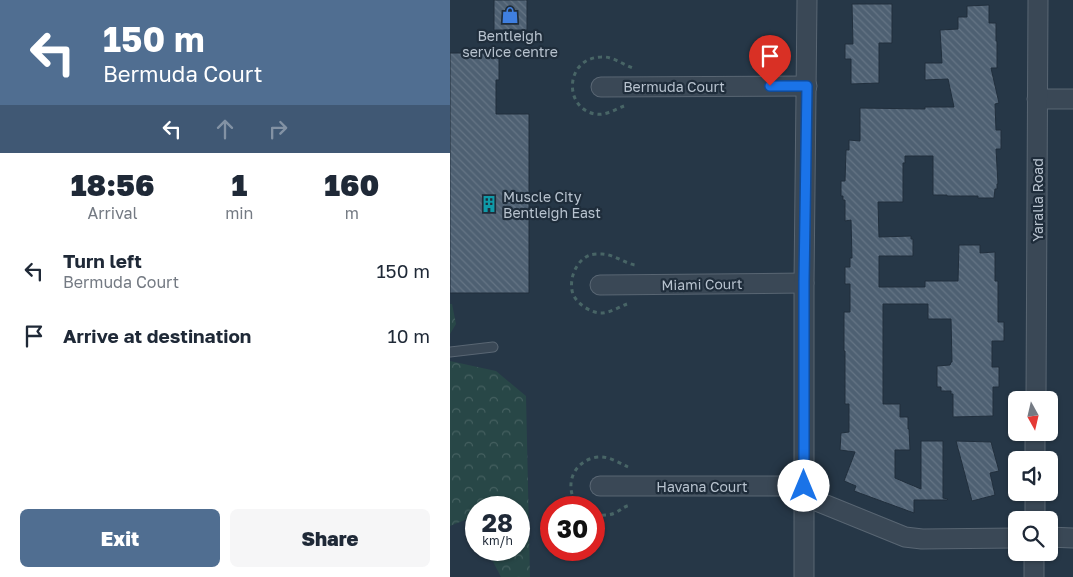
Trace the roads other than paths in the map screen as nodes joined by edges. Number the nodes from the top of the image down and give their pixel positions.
1 (808, 0) edge
2 (1038, 0) edge
3 (807, 86) junction
4 (601, 87) dead end
5 (1038, 99) junction
6 (1073, 99) edge
7 (804, 282) junction
8 (600, 284) dead end
9 (493, 347) dead end
10 (450, 352) edge
11 (1036, 391) edge
12 (600, 486) dead end
13 (804, 491) junction
14 (1008, 538) edge
15 (1058, 538) edge
16 (1073, 538) edge
17 (1034, 561) edge
18 (804, 577) edge
19 (1034, 577) edge

1 - 3 street
2 - 5 street, Yaralla Road
3 - 4 street, Bermuda Court
3 - 7 street
5 - 6 street
5 - 11 street, Yaralla Road
7 - 8 street, Miami Court
7 - 13 street
9 - 10 lane
12 - 13 street, Havana Court
13 - 14 street
13 - 18 street
15 - 16 street
17 - 19 street

